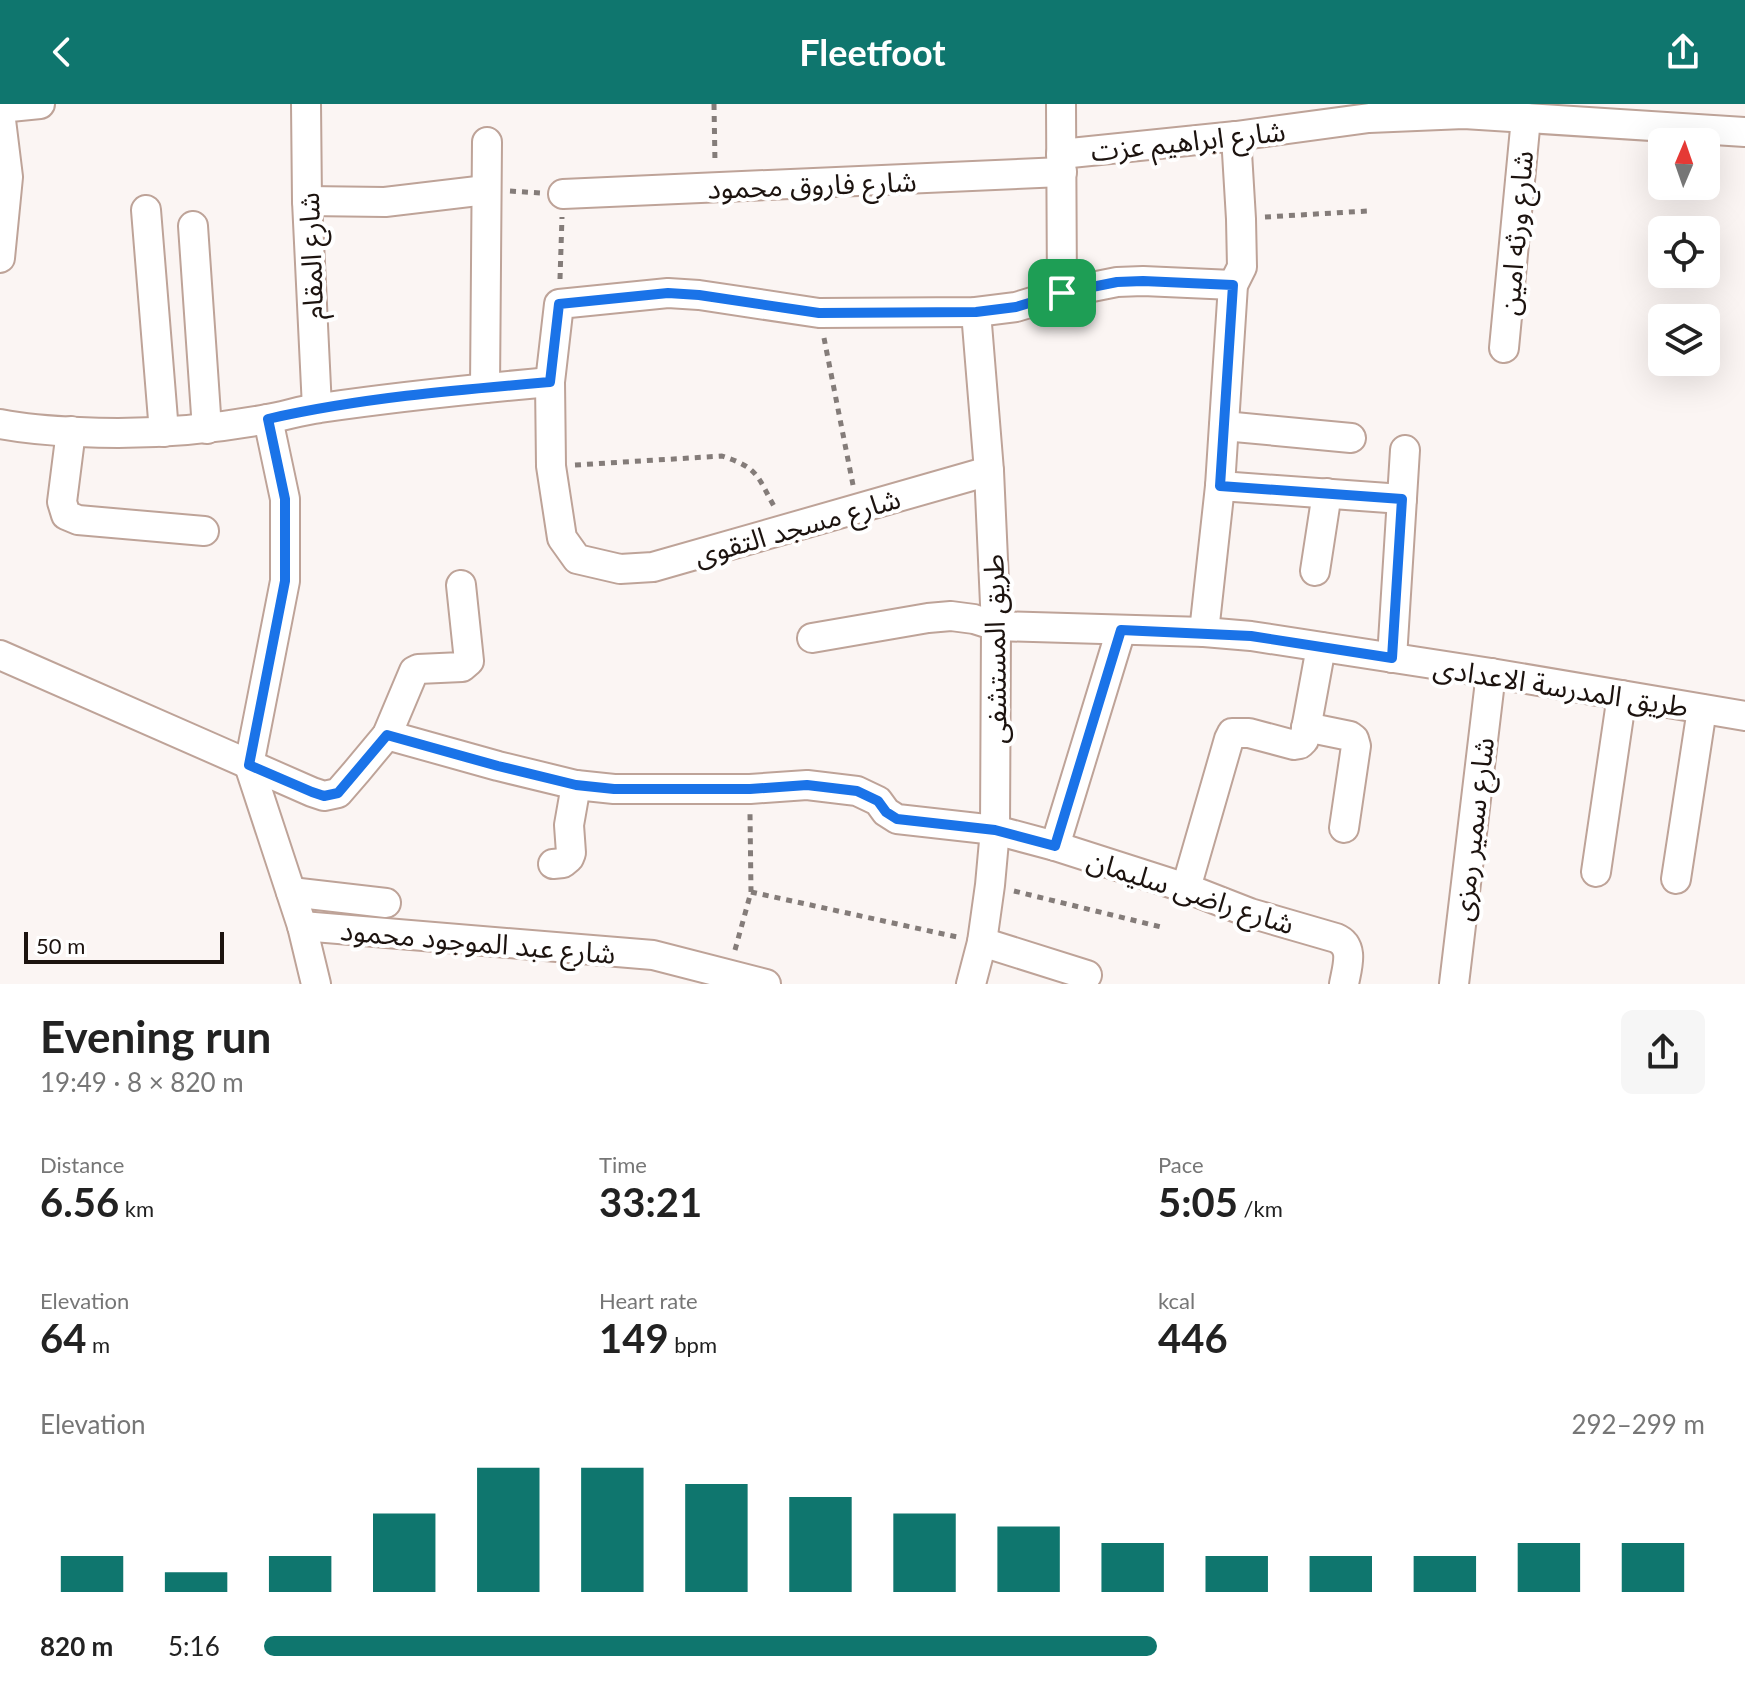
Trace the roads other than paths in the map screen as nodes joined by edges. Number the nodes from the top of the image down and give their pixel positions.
1 (40, 104) edge
2 (306, 104) edge
3 (1061, 104) edge
4 (1464, 109) edge
5 (0, 110) edge
6 (1526, 118) junction
7 (1745, 132) edge
8 (1236, 136) junction
9 (487, 142) dead end
10 (1062, 163) junction
11 (486, 190) junction
12 (563, 194) road end
13 (307, 201) junction
14 (146, 210) dead end
15 (193, 226) dead end
16 (0, 258) edge
17 (1233, 285) junction
18 (1062, 293) junction
19 (976, 312) junction
20 (1504, 348) dead end
21 (550, 382) junction
22 (485, 388) junction
23 (317, 408) junction
24 (268, 419) junction
25 (0, 424) edge
26 (1224, 426) junction
27 (207, 429) junction
28 (71, 431) junction
29 (164, 432) junction
30 (1351, 438) dead end
31 (1405, 450) dead end
32 (989, 471) junction
33 (1220, 486) junction
34 (1327, 493) junction
35 (1402, 499) junction
36 (204, 531) dead end
37 (1315, 571) dead end
38 (461, 585) dead end
39 (996, 626) junction
40 (1121, 630) junction
41 (1204, 632) junction
42 (812, 638) dead end
43 (1321, 647) junction
44 (0, 655) edge
45 (1392, 658) junction
46 (1491, 673) junction
47 (1622, 695) junction
48 (1702, 709) junction
49 (1745, 716) edge
50 (1306, 727) junction
51 (387, 735) junction
52 (249, 765) junction
53 (576, 785) junction
54 (1344, 828) dead end
55 (995, 830) junction
56 (1055, 846) junction
57 (553, 864) dead end
58 (1596, 872) dead end
59 (1676, 879) dead end
60 (1186, 888) junction
61 (291, 892) junction
62 (386, 903) dead end
63 (302, 926) junction
64 (982, 942) junction
65 (1087, 975) dead end
66 (316, 984) edge
67 (766, 984) edge
68 (971, 984) edge
69 (1344, 984) edge
70 (1454, 984) edge

1 - 5 street
2 - 13 street, شارع المقام
3 - 10 street
4 - 6 street, شارع ابراهيم عزت
4 - 8 street, شارع ابراهيم عزت
5 - 16 street
6 - 7 street, شارع ابراهيم عزت
6 - 20 street, شارع ورثه امين
8 - 10 street, شارع ابراهيم عزت
8 - 17 street
9 - 11 street
10 - 12 street, شارع فاروق محمود
10 - 18 street
11 - 13 street
11 - 22 street
13 - 23 street, شارع المقام
14 - 29 street
15 - 27 street
17 - 18 street
17 - 26 street
18 - 19 street
19 - 21 street
19 - 32 street, طريق المستشفى
21 - 22 street
21 - 32 street, شارع مسجد التقوى
22 - 23 street
23 - 24 street
24 - 27 street
24 - 52 street
25 - 28 street
26 - 30 street
26 - 33 street
27 - 29 street
28 - 29 street
28 - 36 street
31 - 35 street
32 - 39 street, طريق المستشفى
33 - 34 street
33 - 41 street
34 - 35 street
34 - 37 street
35 - 45 street
38 - 51 street
39 - 40 street, طريق المدرسة الاعدادى
39 - 42 street, طريق المدرسة الاعدادى
39 - 55 street, طريق المستشفى
40 - 41 street, طريق المدرسة الاعدادى
40 - 56 street
41 - 43 street, طريق المدرسة الاعدادى
43 - 45 street, طريق المدرسة الاعدادى
43 - 50 street
44 - 52 street
45 - 46 street, طريق المدرسة الاعدادى
46 - 47 street, طريق المدرسة الاعدادى
46 - 70 street, شارع سمير رمزى
47 - 48 street, طريق المدرسة الاعدادى
47 - 58 street
48 - 49 street, طريق المدرسة الاعدادى
48 - 59 street
50 - 54 street
50 - 60 street
51 - 52 street
51 - 53 street, شارع راضى سليمان
52 - 61 street
53 - 55 street, شارع راضى سليمان
53 - 57 street
55 - 56 street, شارع راضى سليمان
55 - 64 street, طريق المستشفى
56 - 60 street, شارع راضى سليمان
60 - 69 street, شارع راضى سليمان
61 - 62 street
61 - 63 street
63 - 66 street
63 - 67 street, شارع عبد الموجود محمود
64 - 65 street
64 - 68 street, طريق المستشفى

